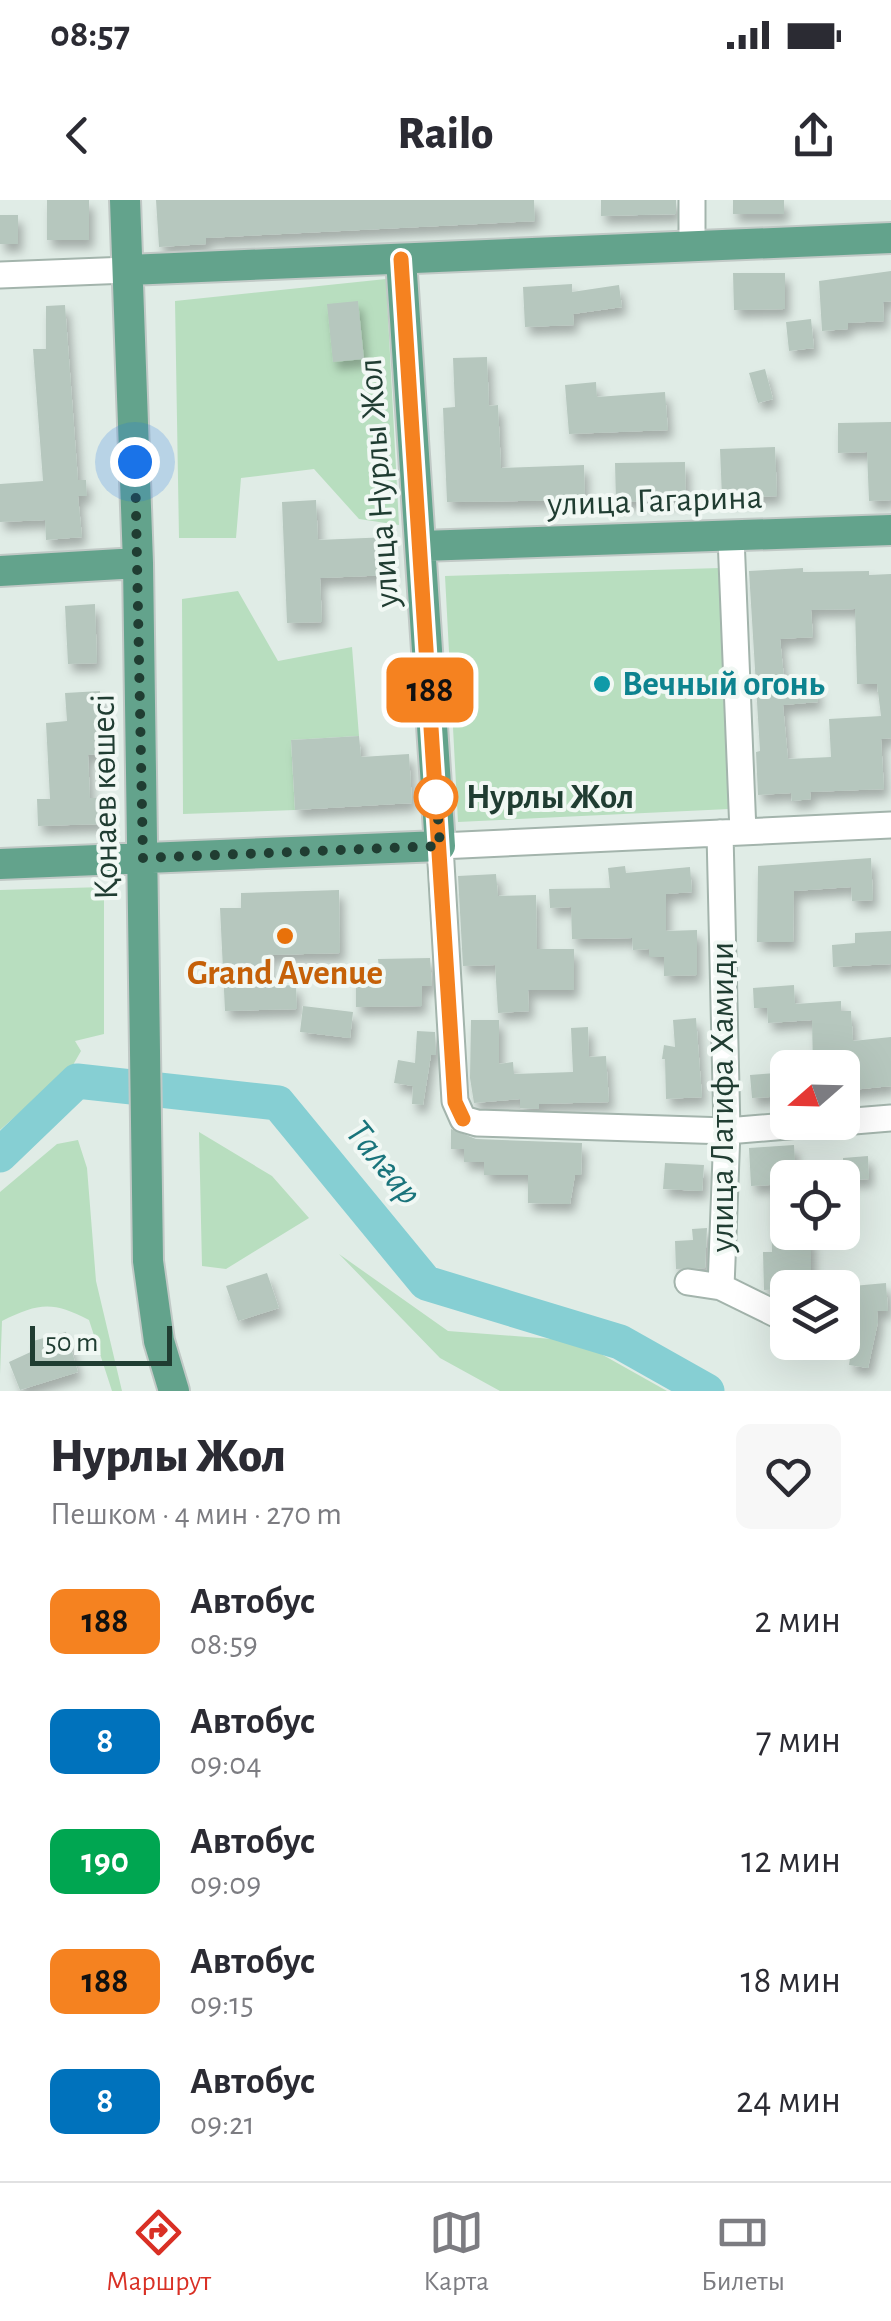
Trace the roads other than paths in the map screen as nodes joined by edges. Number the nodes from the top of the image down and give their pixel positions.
1 (124, 200) edge
2 (692, 200) edge
3 (891, 238) edge
4 (692, 246) junction
5 (401, 259) junction
6 (128, 270) junction
7 (0, 275) edge
8 (891, 530) edge
9 (731, 537) junction
10 (421, 546) junction
11 (138, 563) junction
12 (0, 571) edge
13 (891, 826) edge
14 (732, 833) junction
15 (440, 846) junction
16 (143, 858) junction
17 (0, 864) edge
18 (891, 1118) edge
19 (860, 1120) edge
20 (770, 1128) edge
21 (727, 1132) junction
22 (688, 1282) dead end
23 (722, 1287) junction
24 (770, 1311) edge
25 (172, 1389) edge

1 - 6 main road, Қонаев көшесі
2 - 4 street
3 - 4 main road
4 - 5 main road
5 - 6 main road
5 - 10 main road, улица Нурлы Жол
6 - 7 street
6 - 11 main road, Қонаев көшесі
8 - 9 main road, улица Гагарина
9 - 10 main road, улица Гагарина
9 - 14 street, улица Латифа Хамиди
10 - 15 main road, улица Нурлы Жол
11 - 12 main road
11 - 16 main road, Қонаев көшесі
13 - 14 street
14 - 15 street
14 - 21 street, улица Латифа Хамиди
15 - 16 main road
15 - 21 street, улица Нурлы Жол
16 - 17 main road
16 - 25 main road, Қонаев көшесі
18 - 19 street
20 - 21 street
21 - 23 street, улица Латифа Хамиди
22 - 23 street
23 - 24 street, улица Латифа Хамиди

